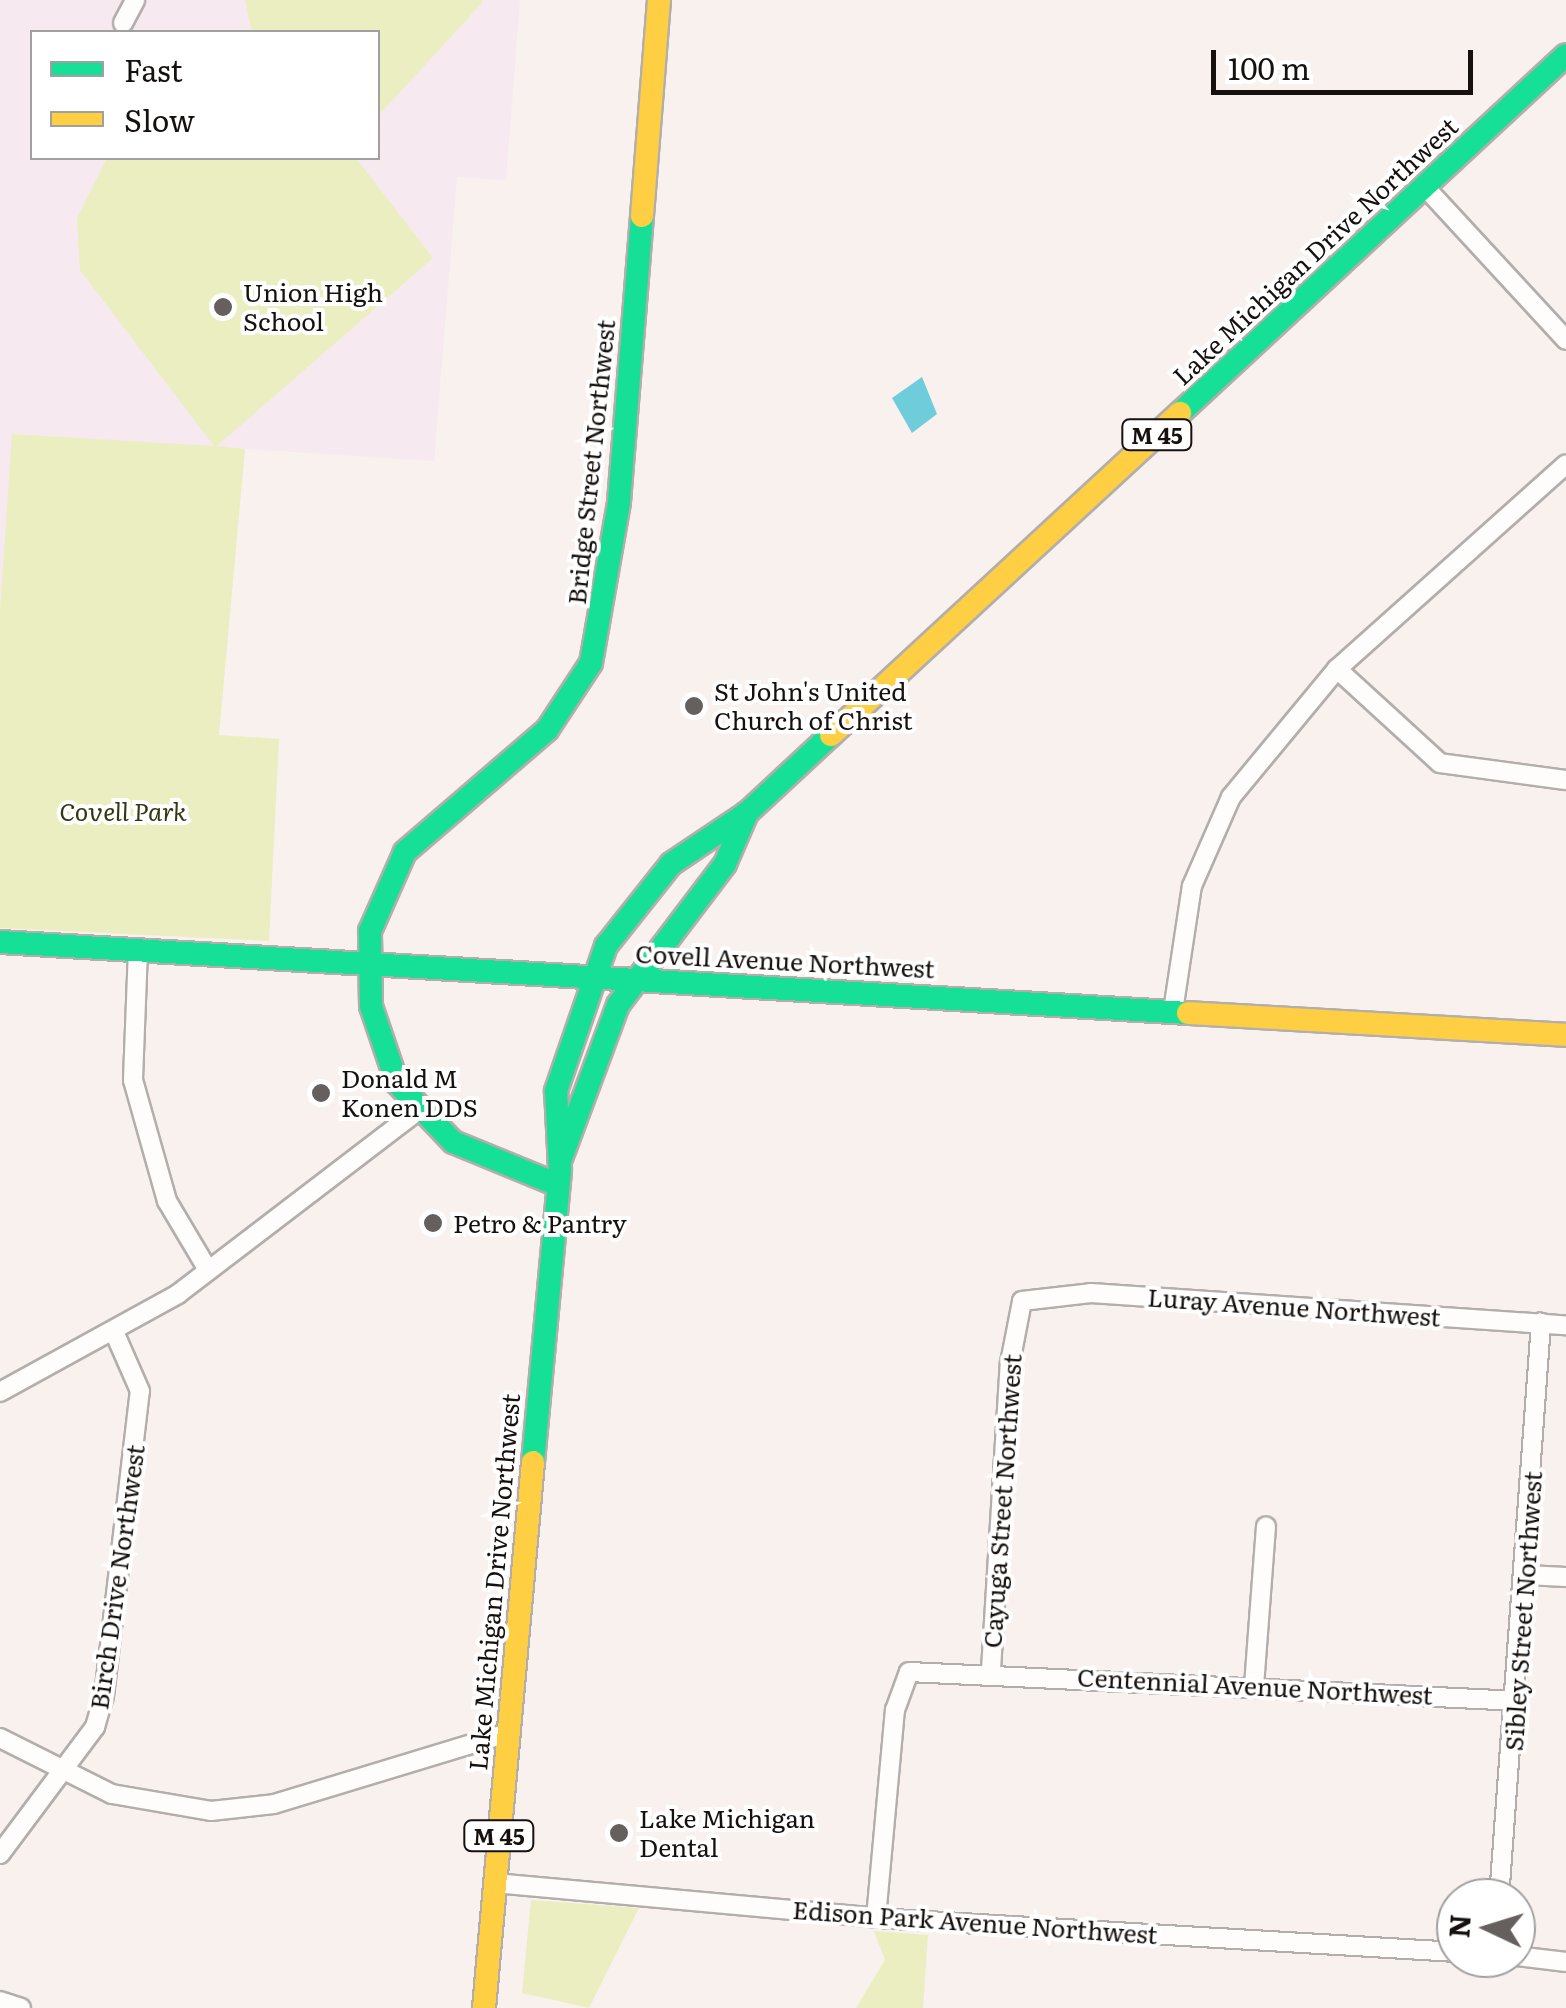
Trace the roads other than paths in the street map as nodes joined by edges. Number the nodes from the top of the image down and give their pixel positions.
1 (135, 0) edge
2 (659, 0) edge
3 (123, 23) dead end
4 (1566, 55) edge
5 (1425, 187) junction
6 (1566, 340) edge
7 (1566, 464) edge
8 (1338, 669) junction
9 (1566, 780) edge
10 (748, 813) junction
11 (0, 942) edge
12 (138, 948) junction
13 (368, 962) junction
14 (594, 976) junction
15 (634, 980) junction
16 (1173, 1011) junction
17 (1566, 1035) edge
18 (418, 1110) junction
19 (559, 1173) junction
20 (208, 1270) junction
21 (1022, 1301) joint
22 (1541, 1323) junction
23 (1566, 1325) edge
24 (115, 1334) junction
25 (0, 1392) edge
26 (1266, 1526) dead end
27 (1526, 1575) junction
28 (1566, 1577) edge
29 (991, 1670) junction
30 (1254, 1686) junction
31 (1519, 1700) junction
32 (507, 1733) junction
33 (0, 1738) edge
34 (64, 1772) junction
35 (0, 1854) edge
36 (1501, 1878) edge
37 (495, 1883) junction
38 (876, 1918) junction
39 (1436, 1951) edge
40 (1536, 1958) edge
41 (1566, 1962) edge
42 (0, 2001) edge
43 (21, 2008) edge
44 (484, 2008) edge

1 - 3 street
2 - 13 main road, Bridge Street Northwest
4 - 5 main road, Lake Michigan Drive Northwest / M 45
5 - 6 street
5 - 10 main road, Lake Michigan Drive Northwest / M 45
7 - 8 street
8 - 9 street
8 - 16 street
10 - 14 main road, Lake Michigan Drive Northwest / M 45
10 - 15 main road, Lake Michigan Drive Northwest / M 45
11 - 12 main road, Covell Avenue Northwest
12 - 13 main road, Covell Avenue Northwest
12 - 20 street
13 - 14 main road, Covell Avenue Northwest
13 - 18 main road, Bridge Street Northwest
14 - 15 main road, Covell Avenue Northwest
14 - 19 main road, Lake Michigan Drive Northwest / M 45
15 - 16 main road, Covell Avenue Northwest
15 - 19 main road, Lake Michigan Drive Northwest / M 45
16 - 17 main road, Covell Avenue Northwest
18 - 19 main road
18 - 20 street
19 - 32 main road, Lake Michigan Drive Northwest / M 45
20 - 24 street
21 - 22 street, Luray Avenue Northwest
21 - 29 street, Cayuga Street Northwest
22 - 23 street, Luray Avenue Northwest
22 - 27 street, Sibley Street Northwest
24 - 25 street
24 - 34 street, Birch Drive Northwest
26 - 30 street
27 - 28 street
27 - 31 street, Sibley Street Northwest
29 - 30 street, Centennial Avenue Northwest
29 - 38 street, Cayuga Street Northwest
30 - 31 street, Centennial Avenue Northwest
31 - 36 street, Sibley Street Northwest
32 - 34 street
32 - 37 main road, Lake Michigan Drive Northwest / M 45
33 - 34 street
34 - 35 street, Birch Drive Northwest
37 - 38 street, Edison Park Avenue Northwest
37 - 44 main road, Lake Michigan Drive Northwest / M 45
38 - 39 street, Edison Park Avenue Northwest
40 - 41 street
42 - 43 street

